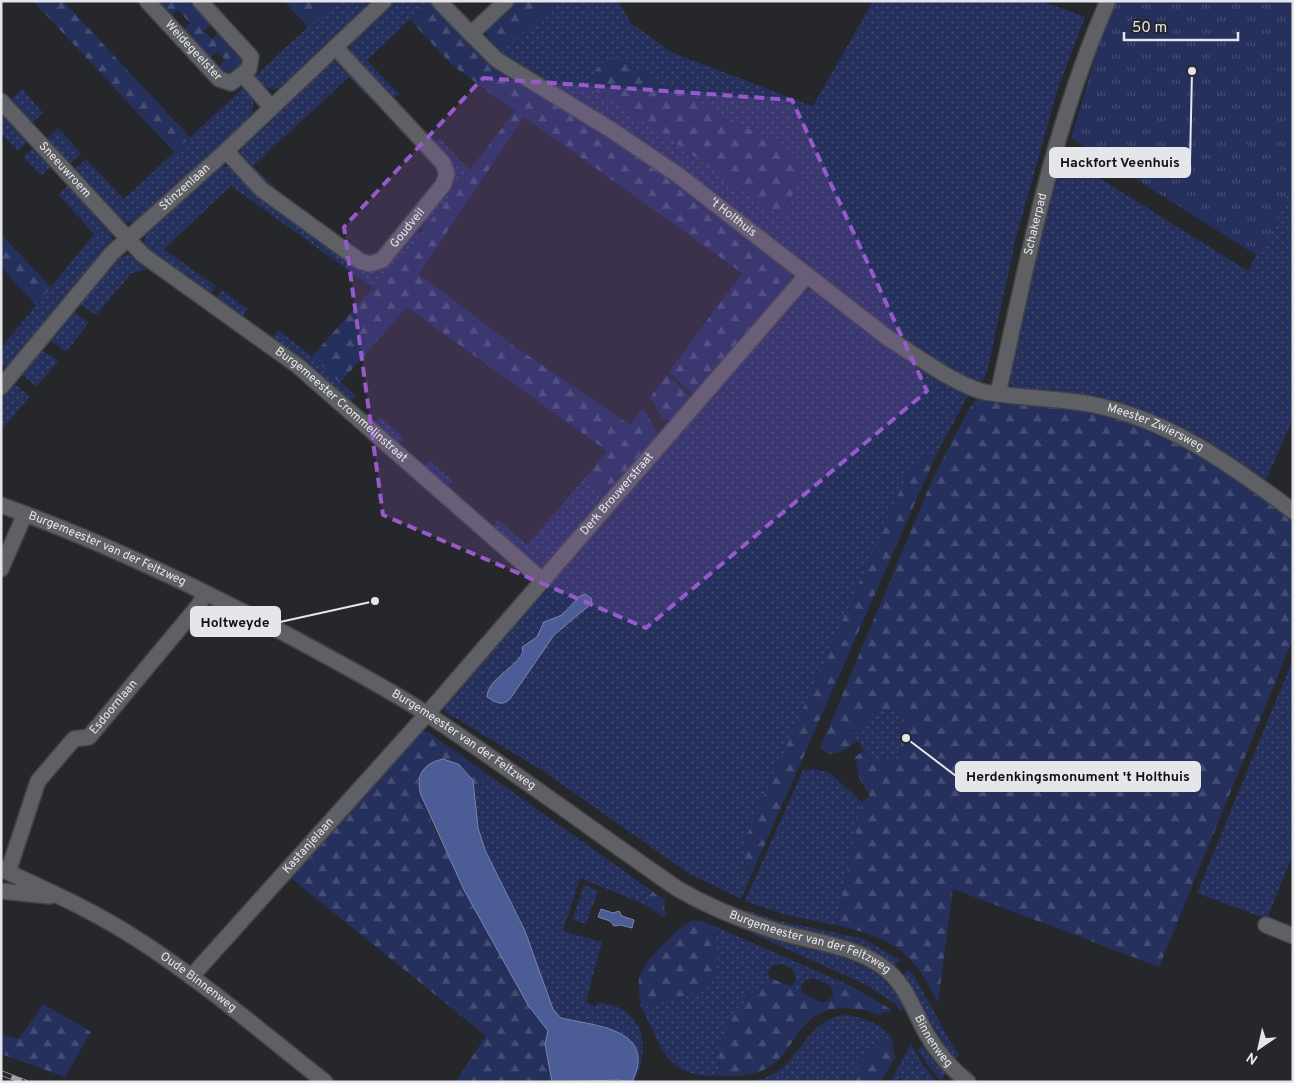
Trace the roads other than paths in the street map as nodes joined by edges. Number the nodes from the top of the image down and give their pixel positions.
1 (147, 1) edge
2 (200, 1) edge
3 (384, 1) edge
4 (439, 1) edge
5 (506, 1) edge
6 (1108, 1) edge
7 (471, 34) junction
8 (335, 47) junction
9 (242, 75) junction
10 (1, 101) edge
11 (271, 107) junction
12 (226, 151) junction
13 (129, 239) junction
14 (807, 275) junction
15 (2, 385) edge
16 (998, 394) junction
17 (1, 505) edge
18 (1293, 511) edge
19 (25, 514) junction
20 (1, 570) edge
21 (543, 581) junction
22 (205, 593) junction
23 (427, 714) junction
24 (4, 870) edge
25 (1, 891) edge
26 (61, 897) junction
27 (1266, 925) dead end
28 (1293, 936) edge
29 (191, 977) junction
30 (907, 994) joint
31 (960, 1079) edge
32 (325, 1082) edge

1 - 9 street, Weidegeelster
2 - 9 street, Weidegeelster
3 - 8 street, Stinzenlaan
4 - 7 street
5 - 7 street
6 - 16 street, Schakerpad
7 - 14 street, 't Holthuis
8 - 11 street, Stinzenlaan
8 - 12 street, Goudveil
9 - 11 street, Weidegeelster
10 - 13 street, Sneeuwroem
11 - 12 street, Stinzenlaan
12 - 13 street, Stinzenlaan
13 - 15 street, Stinzenlaan
13 - 21 street, Burgemeester Crommelinstraat
14 - 16 street, 't Holthuis
14 - 21 street, Derk Brouwerstraat
16 - 18 street, Meester Zwiersweg
17 - 19 street, Burgemeester van der Feltzweg
19 - 20 street
19 - 22 street, Burgemeester van der Feltzweg
21 - 23 street, Derk Brouwerstraat
22 - 23 street, Burgemeester van der Feltzweg
22 - 24 street, Esdoornlaan
23 - 29 street, Kastanjelaan
23 - 30 street, Burgemeester van der Feltzweg
24 - 26 street, Oude Binnenweg
25 - 26 street, Oude Binnenweg
26 - 29 street, Oude Binnenweg
27 - 28 street
29 - 32 street, Oude Binnenweg
30 - 31 street, Binnenweg

